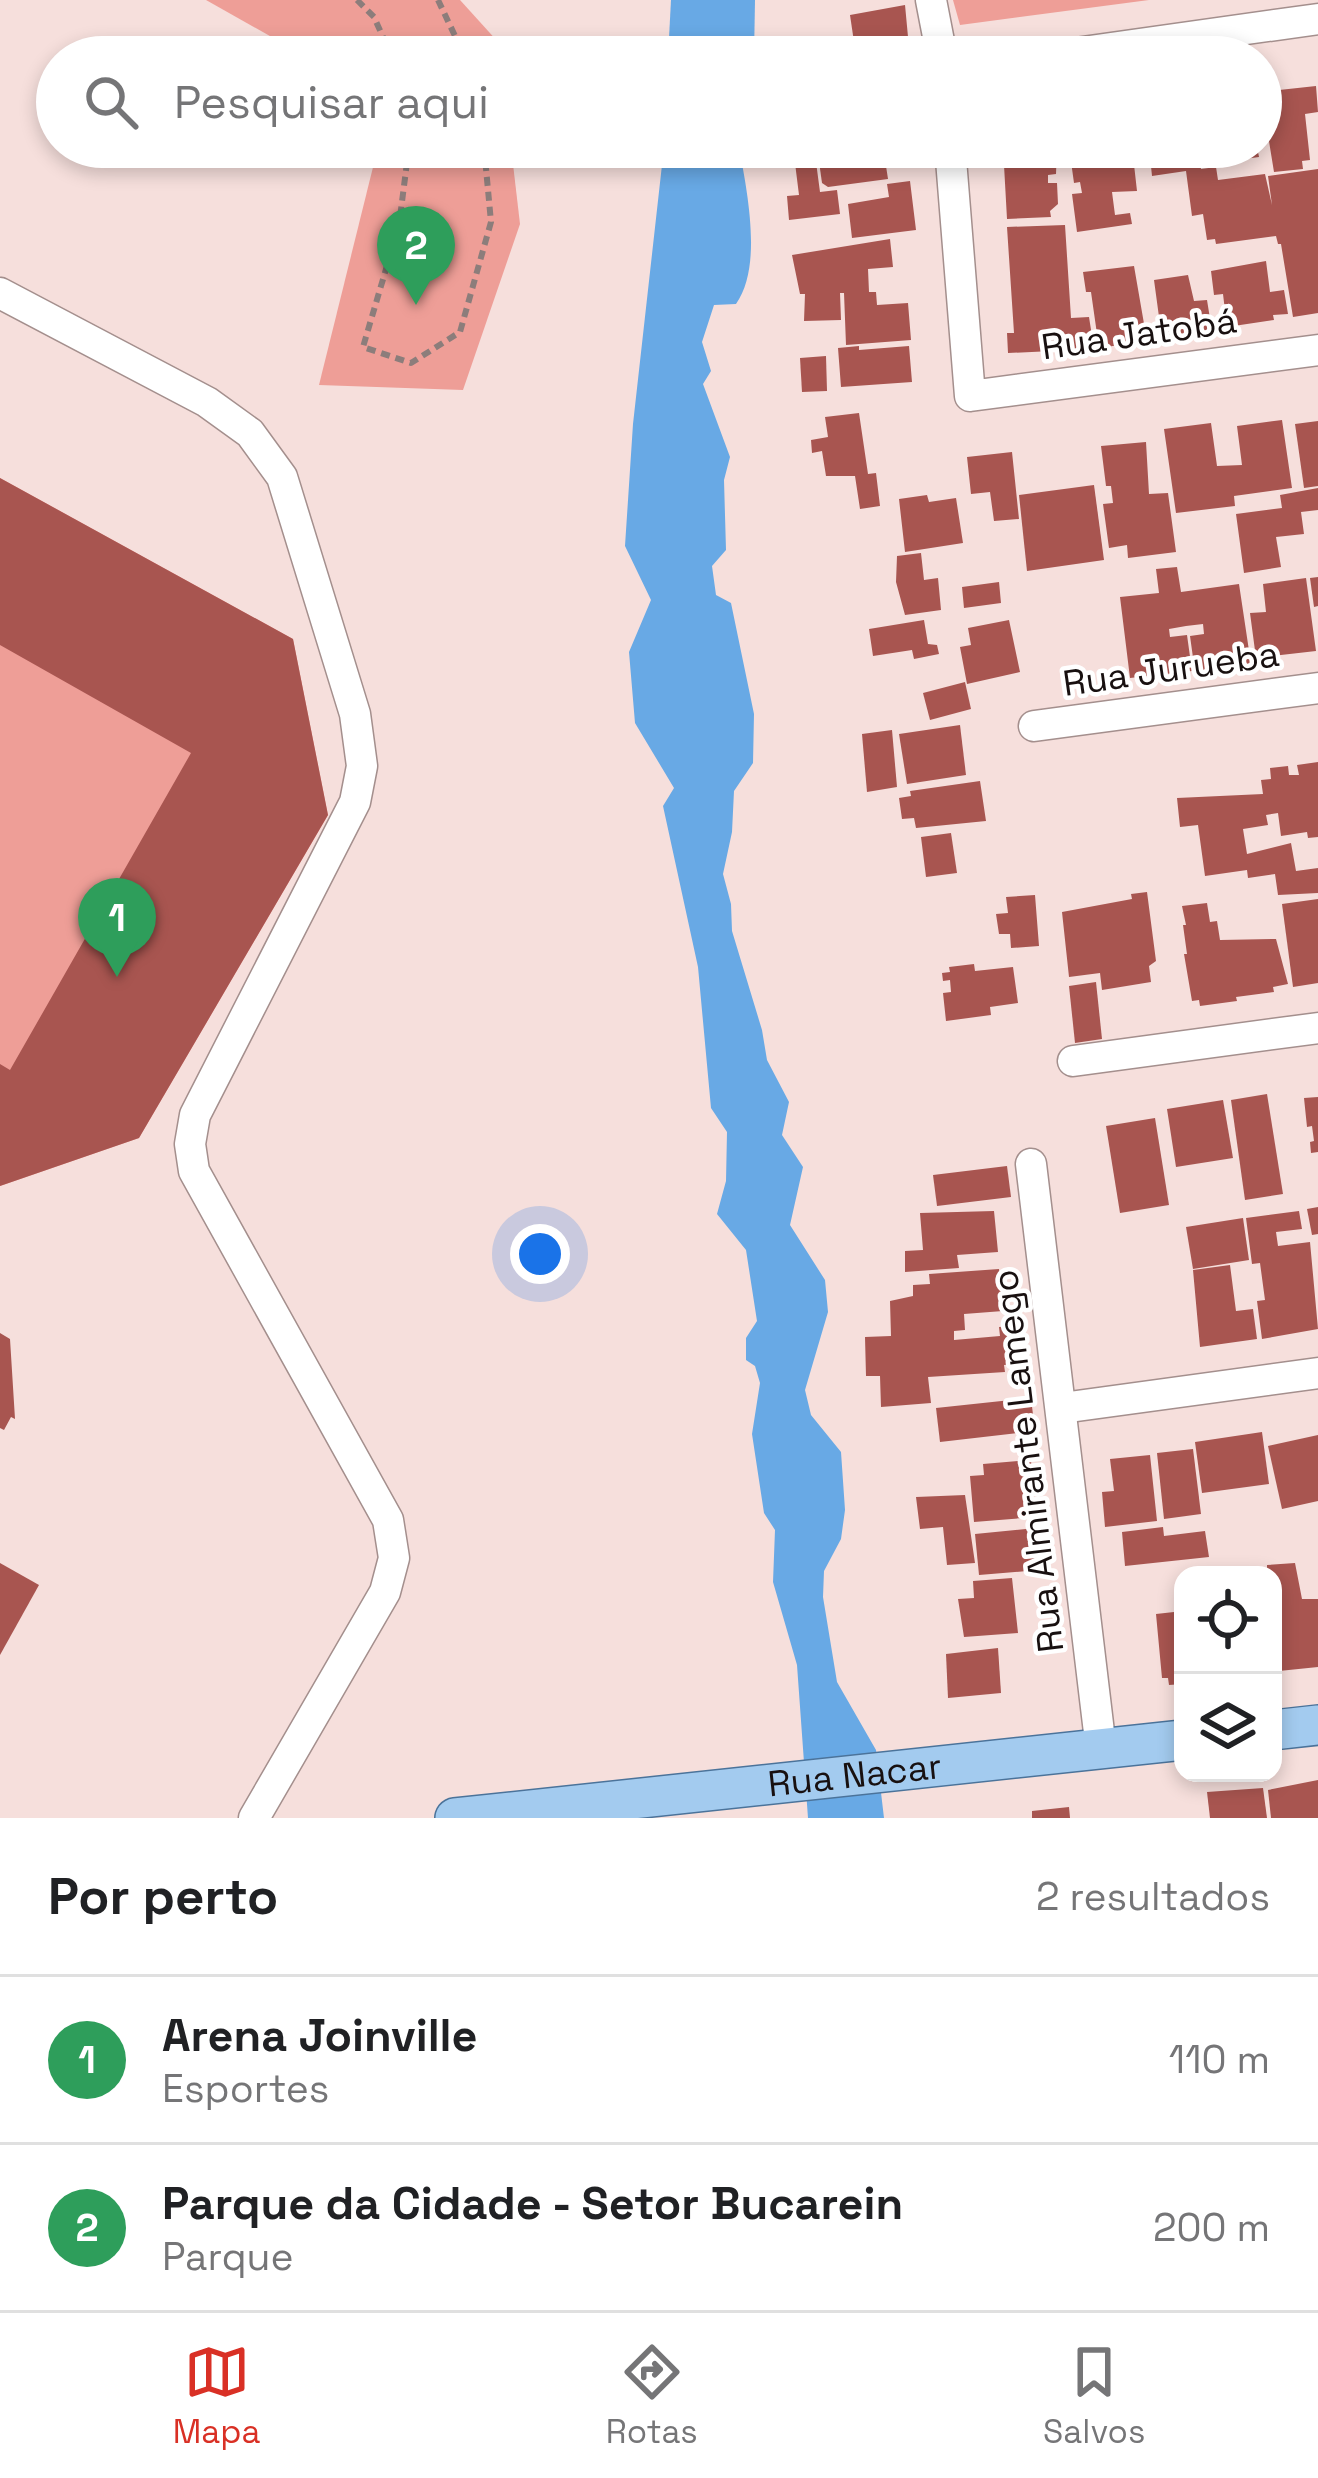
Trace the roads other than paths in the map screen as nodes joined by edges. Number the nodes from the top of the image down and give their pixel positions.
1 (931, 0) edge
2 (1318, 20) edge
3 (938, 36) edge
4 (1201, 36) edge
5 (952, 168) edge
6 (0, 292) edge
7 (1318, 350) edge
8 (1318, 688) edge
9 (1034, 726) dead end
10 (1318, 1028) edge
11 (1072, 1061) dead end
12 (1031, 1164) dead end
13 (1318, 1373) edge
14 (1062, 1408) junction
15 (1318, 1725) edge
16 (1282, 1729) edge
17 (1174, 1741) edge
18 (1101, 1748) junction
19 (254, 1818) edge
20 (454, 1818) edge

1 - 3 street
2 - 4 street
5 - 7 street, Rua Jatobá
6 - 19 street
8 - 9 street, Rua Jurueba
10 - 11 street
12 - 14 street, Rua Almirante Lamego
13 - 14 street
14 - 18 street, Rua Almirante Lamego
15 - 16 main road
17 - 18 main road, Rua Nacar
18 - 20 main road, Rua Nacar

